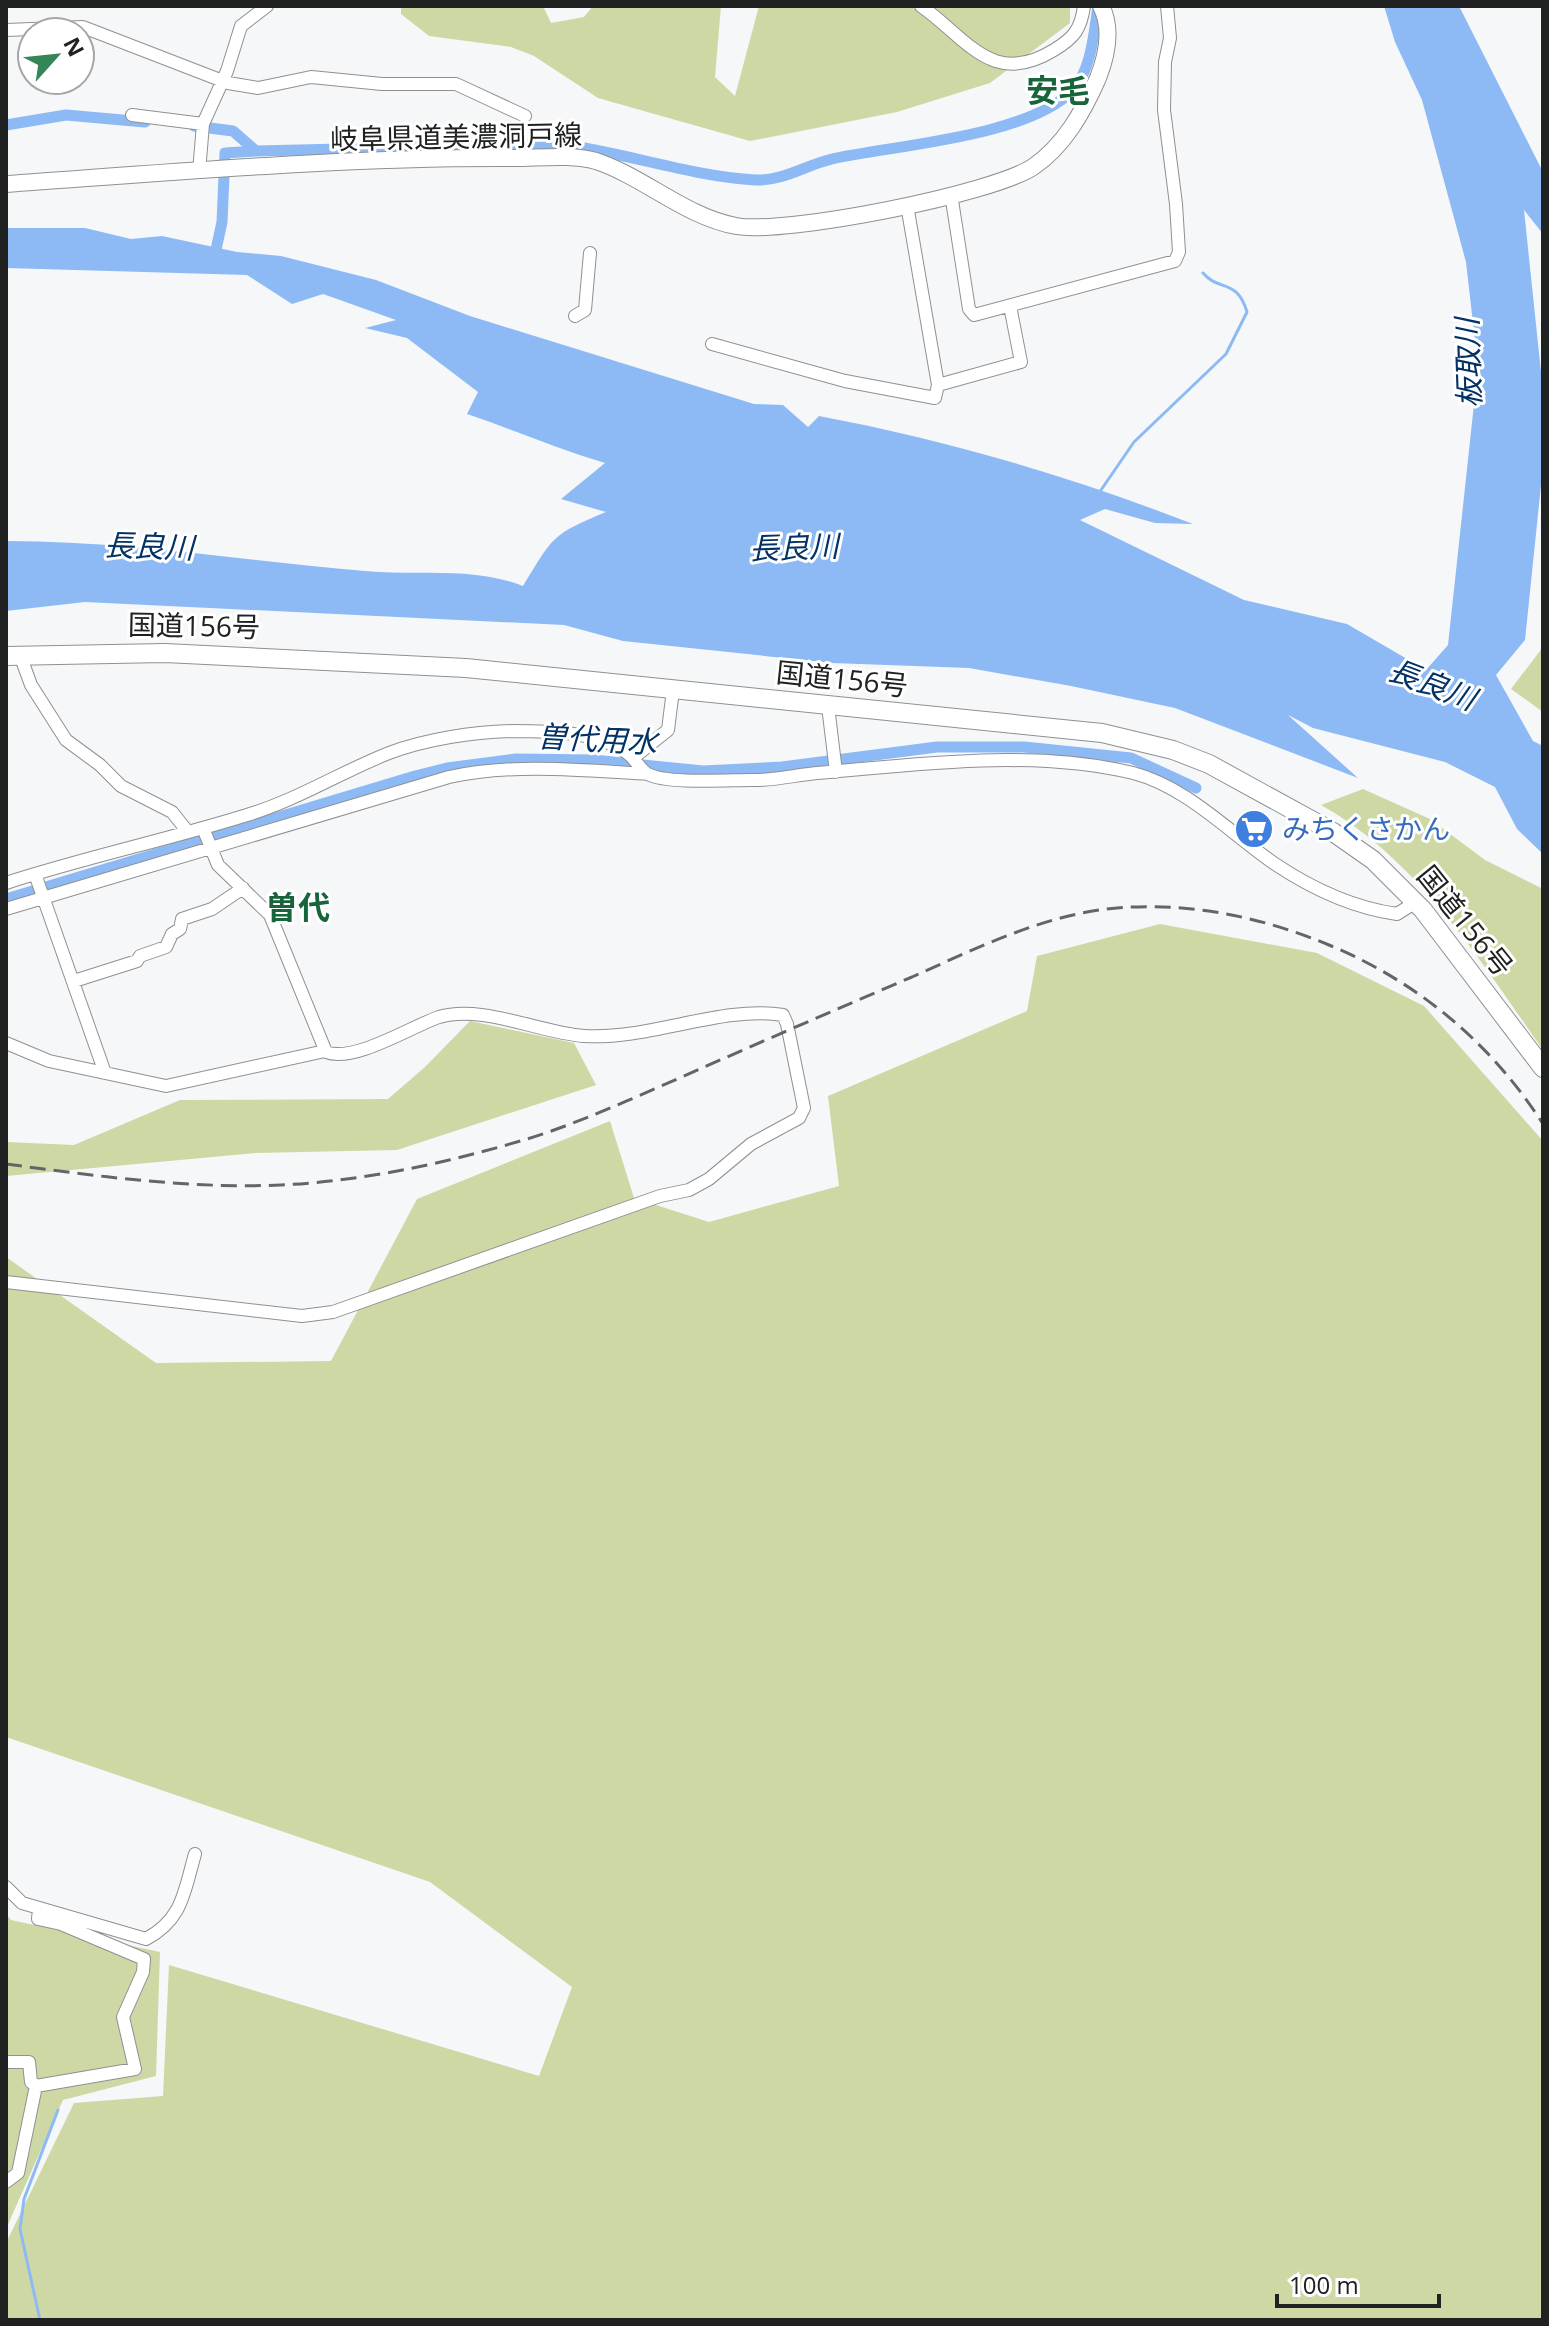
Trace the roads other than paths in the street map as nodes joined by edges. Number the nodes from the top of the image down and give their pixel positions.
1 (267, 6) edge
2 (921, 6) edge
3 (1084, 6) edge
4 (1167, 6) edge
5 (1103, 8) edge
6 (6, 30) edge
7 (224, 80) junction
8 (132, 115) dead end
9 (525, 116) dead end
10 (202, 129) junction
11 (199, 172) junction
12 (6, 184) edge
13 (951, 194) junction
14 (907, 205) junction
15 (590, 253) dead end
16 (1010, 306) junction
17 (575, 316) dead end
18 (712, 344) dead end
19 (938, 385) junction
20 (13, 656) edge
21 (673, 690) junction
22 (828, 706) junction
23 (835, 764) junction
24 (640, 766) junction
25 (296, 810) junction
26 (188, 832) junction
27 (206, 839) junction
28 (6, 883) edge
29 (40, 887) junction
30 (243, 888) junction
31 (1416, 902) junction
32 (6, 909) edge
33 (74, 981) junction
34 (6, 1043) edge
35 (325, 1051) junction
36 (1543, 1068) edge
37 (105, 1073) junction
38 (6, 1282) edge
39 (195, 1854) dead end
40 (6, 1887) edge
41 (39, 1908) junction
42 (6, 2062) edge
43 (36, 2086) junction
44 (6, 2182) edge

1 - 7 street
2 - 3 street
4 - 16 street
5 - 13 main road, 岐阜県道美濃洞戸線
6 - 7 street
7 - 9 street
7 - 10 street
8 - 10 street
10 - 11 street
11 - 12 main road, 岐阜県道美濃洞戸線
11 - 14 main road, 岐阜県道美濃洞戸線
13 - 14 main road, 岐阜県道美濃洞戸線
13 - 16 street
14 - 19 street
15 - 17 street
16 - 19 street
18 - 19 street
20 - 21 highway, 国道156号
20 - 26 street
21 - 22 highway, 国道156号
21 - 24 street
22 - 23 street
22 - 31 highway, 国道156号
23 - 24 street
23 - 31 street
24 - 25 street
24 - 25 street
25 - 27 street
25 - 27 street
26 - 27 street
26 - 29 street
27 - 29 street
27 - 30 street
28 - 29 street
29 - 32 street
29 - 33 street
30 - 33 street
30 - 35 street
31 - 36 highway, 国道156号
33 - 37 street
34 - 37 street
35 - 37 street
35 - 38 street
39 - 41 street
40 - 41 street
41 - 43 street
42 - 43 street
43 - 44 street

